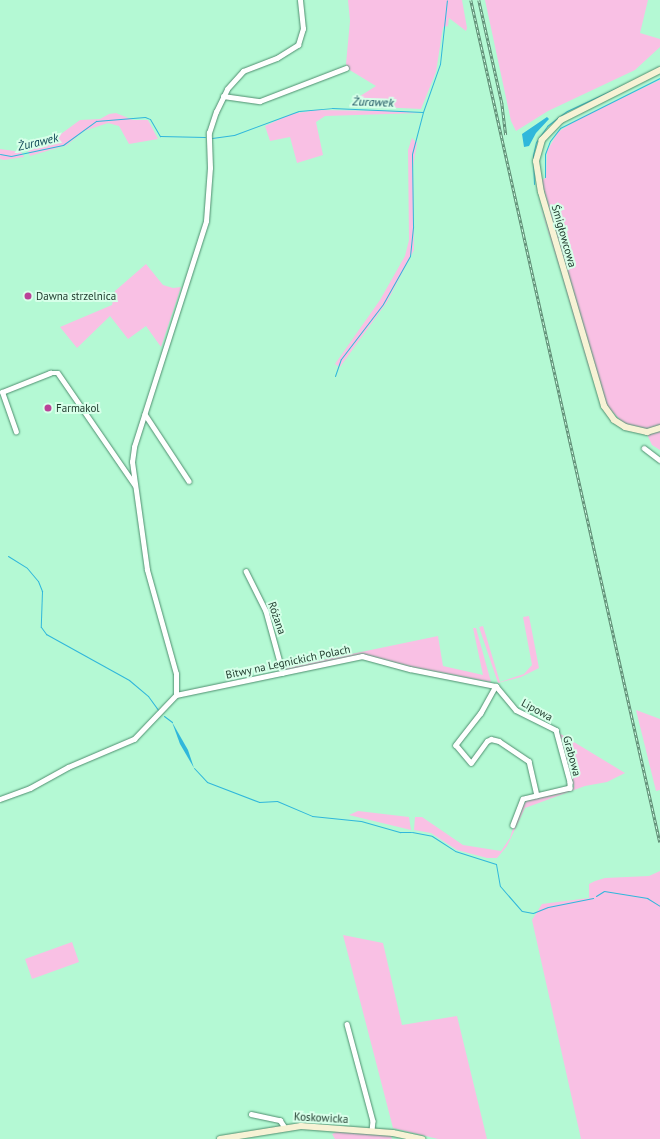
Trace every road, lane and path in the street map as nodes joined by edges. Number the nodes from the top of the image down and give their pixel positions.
1 (300, 0) edge
2 (346, 68) dead end
3 (660, 70) edge
4 (223, 96) junction
5 (145, 414) junction
6 (660, 428) edge
7 (16, 432) dead end
8 (644, 448) dead end
9 (660, 460) edge
10 (189, 481) dead end
11 (135, 485) junction
12 (246, 571) dead end
13 (283, 673) junction
14 (496, 686) junction
15 (176, 695) junction
16 (556, 730) joint
17 (537, 795) junction
18 (0, 799) edge
19 (513, 825) dead end
20 (347, 1024) dead end
21 (251, 1114) dead end
22 (284, 1126) junction
23 (372, 1131) junction
24 (220, 1139) edge
25 (422, 1139) edge

1 - 4 street
2 - 4 street
3 - 6 street, Śmigłowcowa
4 - 5 street
5 - 10 street
5 - 11 street
7 - 11 street
8 - 9 street
11 - 15 street
12 - 13 street, Różana
13 - 14 street, Bitwy na Legnickich Polach
13 - 15 street, Bitwy na Legnickich Polach
14 - 16 street, Lipowa
14 - 17 street
15 - 18 street
16 - 17 street, Grabowa
17 - 19 street
20 - 23 street
21 - 22 street
22 - 23 street, Koskowicka
22 - 24 street, Koskowicka
23 - 25 street, Koskowicka

